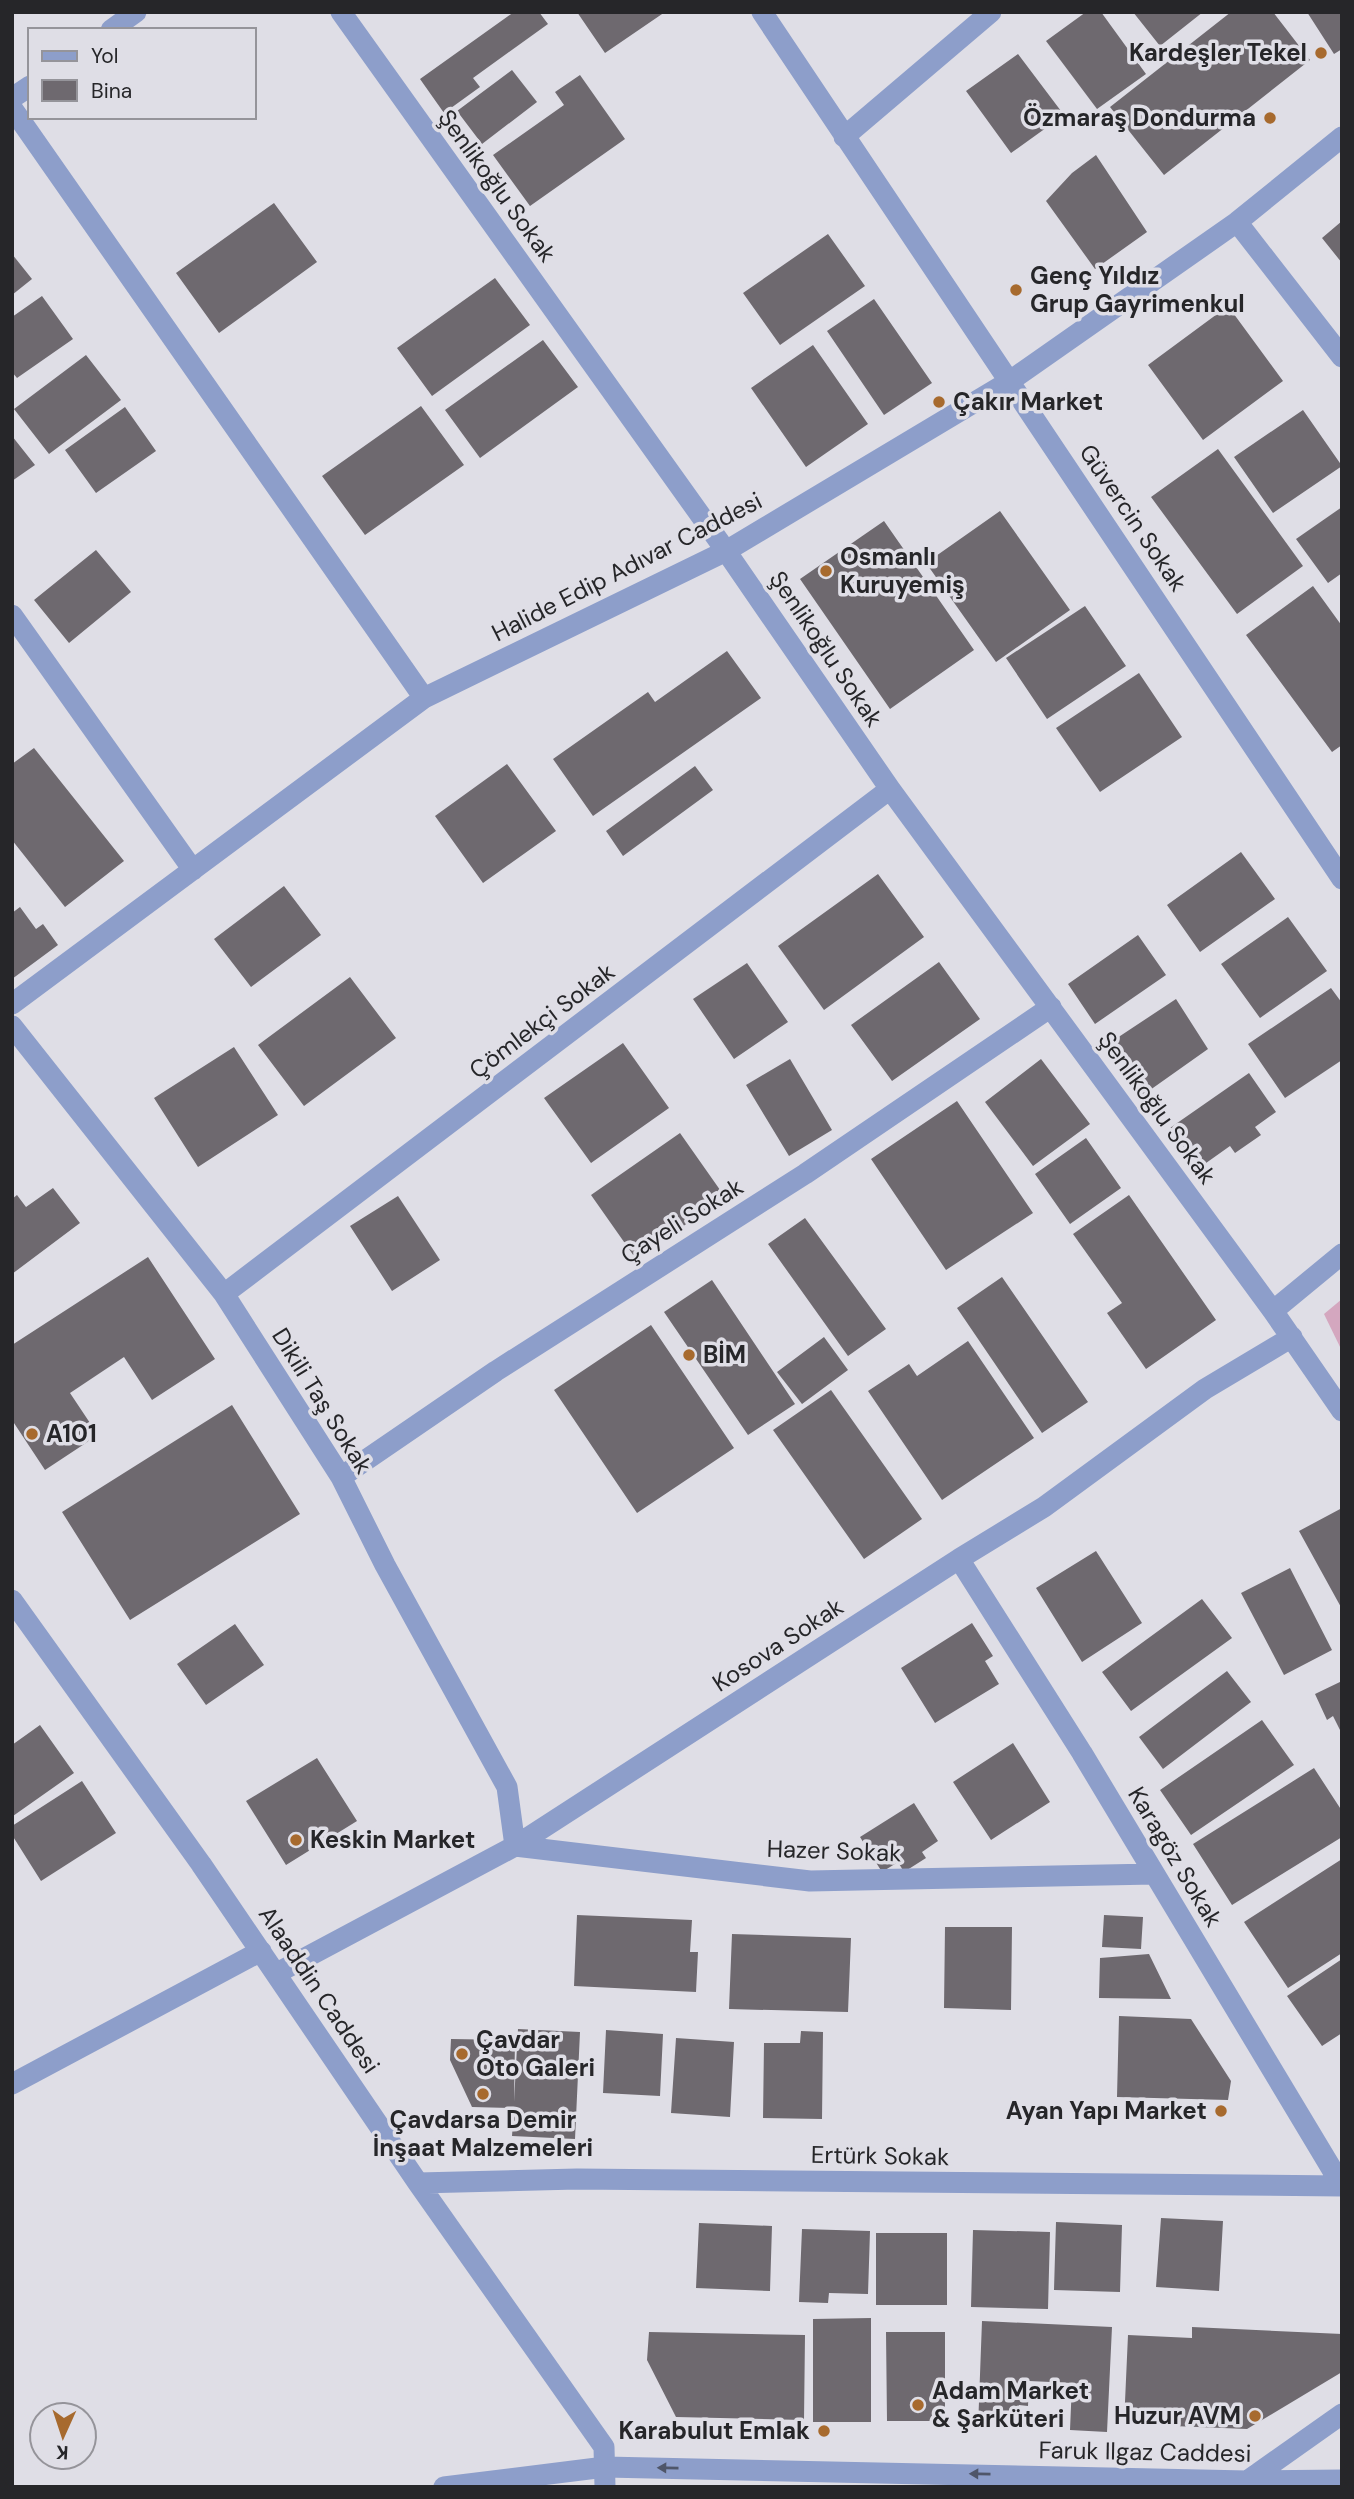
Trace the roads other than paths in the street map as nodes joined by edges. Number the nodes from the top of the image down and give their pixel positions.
1 (136, 12) edge
2 (341, 12) edge
3 (762, 12) edge
4 (991, 12) edge
5 (114, 28) edge
6 (28, 87) edge
7 (12, 98) edge
8 (12, 108) edge
9 (844, 137) junction
10 (1342, 138) edge
11 (1237, 222) junction
12 (1342, 357) edge
13 (1010, 381) junction
14 (726, 551) junction
15 (12, 615) edge
16 (424, 698) junction
17 (890, 789) junction
18 (193, 870) junction
19 (1342, 879) edge
20 (12, 1003) edge
21 (1051, 1007) junction
22 (12, 1026) edge
23 (1342, 1254) edge
24 (224, 1294) junction
25 (1273, 1311) junction
26 (1292, 1338) junction
27 (1342, 1411) edge
28 (341, 1477) junction
29 (958, 1559) junction
30 (12, 1600) edge
31 (514, 1846) junction
32 (1154, 1874) junction
33 (261, 1951) junction
34 (277, 1973) junction
35 (12, 2084) edge
36 (418, 2183) junction
37 (1342, 2186) edge
38 (1342, 2414) edge
39 (605, 2477) edge
40 (1342, 2480) edge
41 (1247, 2481) junction
42 (444, 2487) edge

1 - 5 street
2 - 14 street, Şenlikoğlu Sokak
3 - 9 street, Güvercin Sokak
4 - 9 street
6 - 7 street
8 - 16 street
9 - 13 street, Güvercin Sokak
10 - 11 street, Halide Edip Adıvar Caddesi
11 - 12 street
11 - 13 street, Halide Edip Adıvar Caddesi
13 - 14 street, Halide Edip Adıvar Caddesi
13 - 19 street, Güvercin Sokak
14 - 16 street, Halide Edip Adıvar Caddesi
14 - 17 street, Şenlikoğlu Sokak
15 - 18 street
16 - 18 street, Halide Edip Adıvar Caddesi
17 - 21 street, Şenlikoğlu Sokak
17 - 24 street, Çömlekçi Sokak
18 - 20 street, Halide Edip Adıvar Caddesi
21 - 25 street, Şenlikoğlu Sokak
21 - 28 street, Çayeli Sokak
22 - 24 street, Dikili Taş Sokak
23 - 25 street
24 - 28 street, Dikili Taş Sokak
25 - 26 street, Şenlikoğlu Sokak
26 - 27 street, Şenlikoğlu Sokak
26 - 29 street, Kosova Sokak
28 - 31 street, Dikili Taş Sokak
29 - 31 street, Kosova Sokak
29 - 32 street, Karagöz Sokak
30 - 33 street, Alaaddin Caddesi
31 - 32 street, Hazer Sokak
31 - 34 street, Kosova Sokak
32 - 37 street, Karagöz Sokak
33 - 34 street, Alaaddin Caddesi
33 - 35 street
34 - 36 street, Alaaddin Caddesi
36 - 37 street, Ertürk Sokak
36 - 39 street, Alaaddin Caddesi
38 - 41 street
41 -> 39 street, Faruk Ilgaz Caddesi
39 - 42 street, Faruk Ilgaz Caddesi
40 - 41 street, Faruk Ilgaz Caddesi

